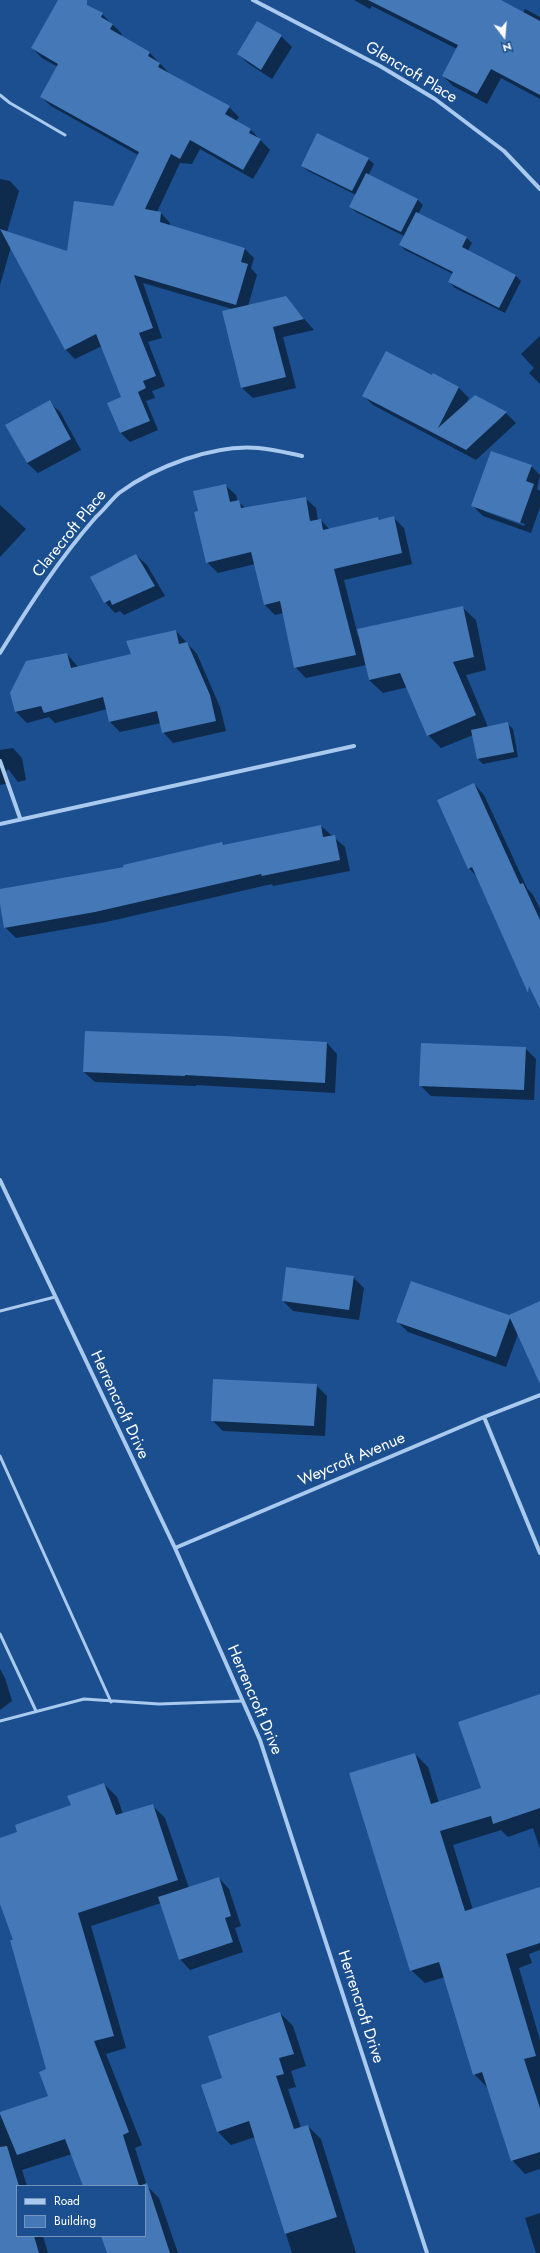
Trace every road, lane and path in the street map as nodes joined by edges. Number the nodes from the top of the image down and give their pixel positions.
1 (253, 0) edge
2 (0, 95) edge
3 (65, 135) dead end
4 (540, 189) edge
5 (302, 456) dead end
6 (0, 653) edge
7 (354, 746) dead end
8 (0, 761) edge
9 (20, 818) junction
10 (0, 824) edge
11 (0, 1180) edge
12 (55, 1297) junction
13 (0, 1311) edge
14 (540, 1395) edge
15 (484, 1416) junction
16 (0, 1456) edge
17 (174, 1548) junction
18 (540, 1553) edge
19 (0, 1634) edge
20 (242, 1701) junction
21 (111, 1702) junction
22 (36, 1711) junction
23 (0, 1721) edge
24 (427, 2253) edge

1 - 4 street, Glencroft Place
2 - 3 lane
5 - 6 street, Clarecroft Place
7 - 9 street
8 - 9 street
9 - 10 street
11 - 12 street, Herrencroft Drive
12 - 13 lane
12 - 17 street, Herrencroft Drive
14 - 15 street, Weycroft Avenue
15 - 17 street, Weycroft Avenue
15 - 18 street
16 - 21 lane
17 - 20 street, Herrencroft Drive
19 - 22 lane
20 - 21 lane
20 - 24 street, Herrencroft Drive
21 - 22 lane
22 - 23 lane

